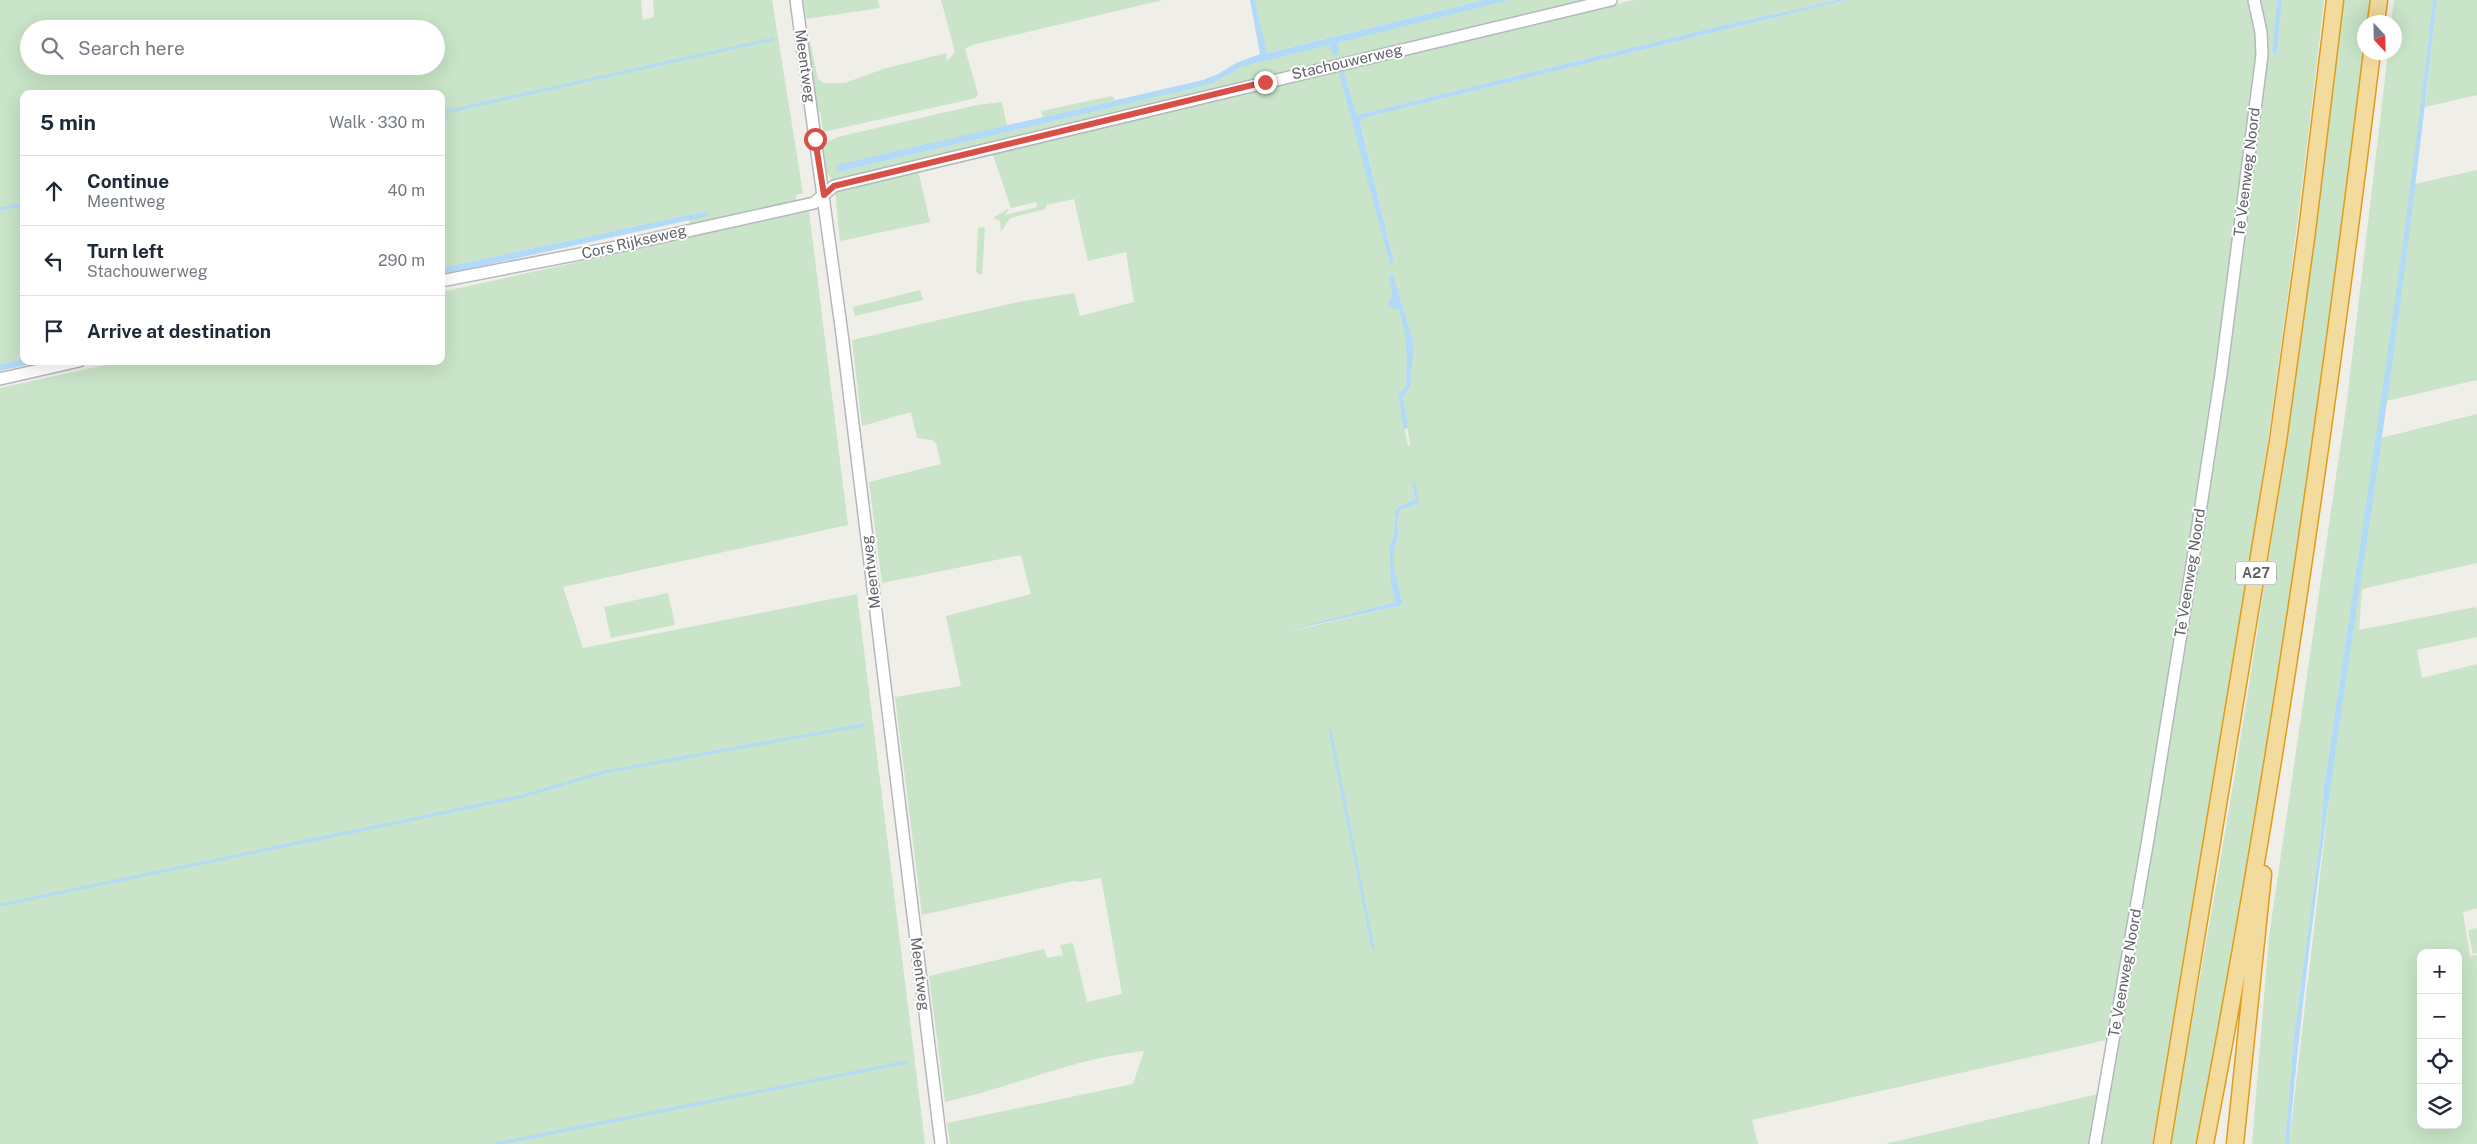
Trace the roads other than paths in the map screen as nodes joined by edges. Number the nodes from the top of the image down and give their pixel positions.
1 (796, 0) edge
2 (1611, 0) edge
3 (2254, 0) edge
4 (2335, 0) edge
5 (2379, 0) edge
6 (2377, 15) edge
7 (2371, 60) edge
8 (824, 195) junction
9 (445, 280) edge
10 (61, 365) edge
11 (0, 379) edge
12 (2281, 710) junction
13 (941, 1144) edge
14 (2094, 1144) edge
15 (2162, 1144) edge
16 (2205, 1144) edge
17 (2235, 1144) edge

1 - 8 street, Meentweg
2 - 8 street, Stachouwerweg
3 - 14 street, Te Veenweg Noord
4 - 15 highway, A27
5 - 6 highway
7 - 12 highway
8 - 9 street, Cors Rijkseweg
8 - 13 street, Meentweg
10 - 11 street
12 - 16 highway
12 - 17 highway

